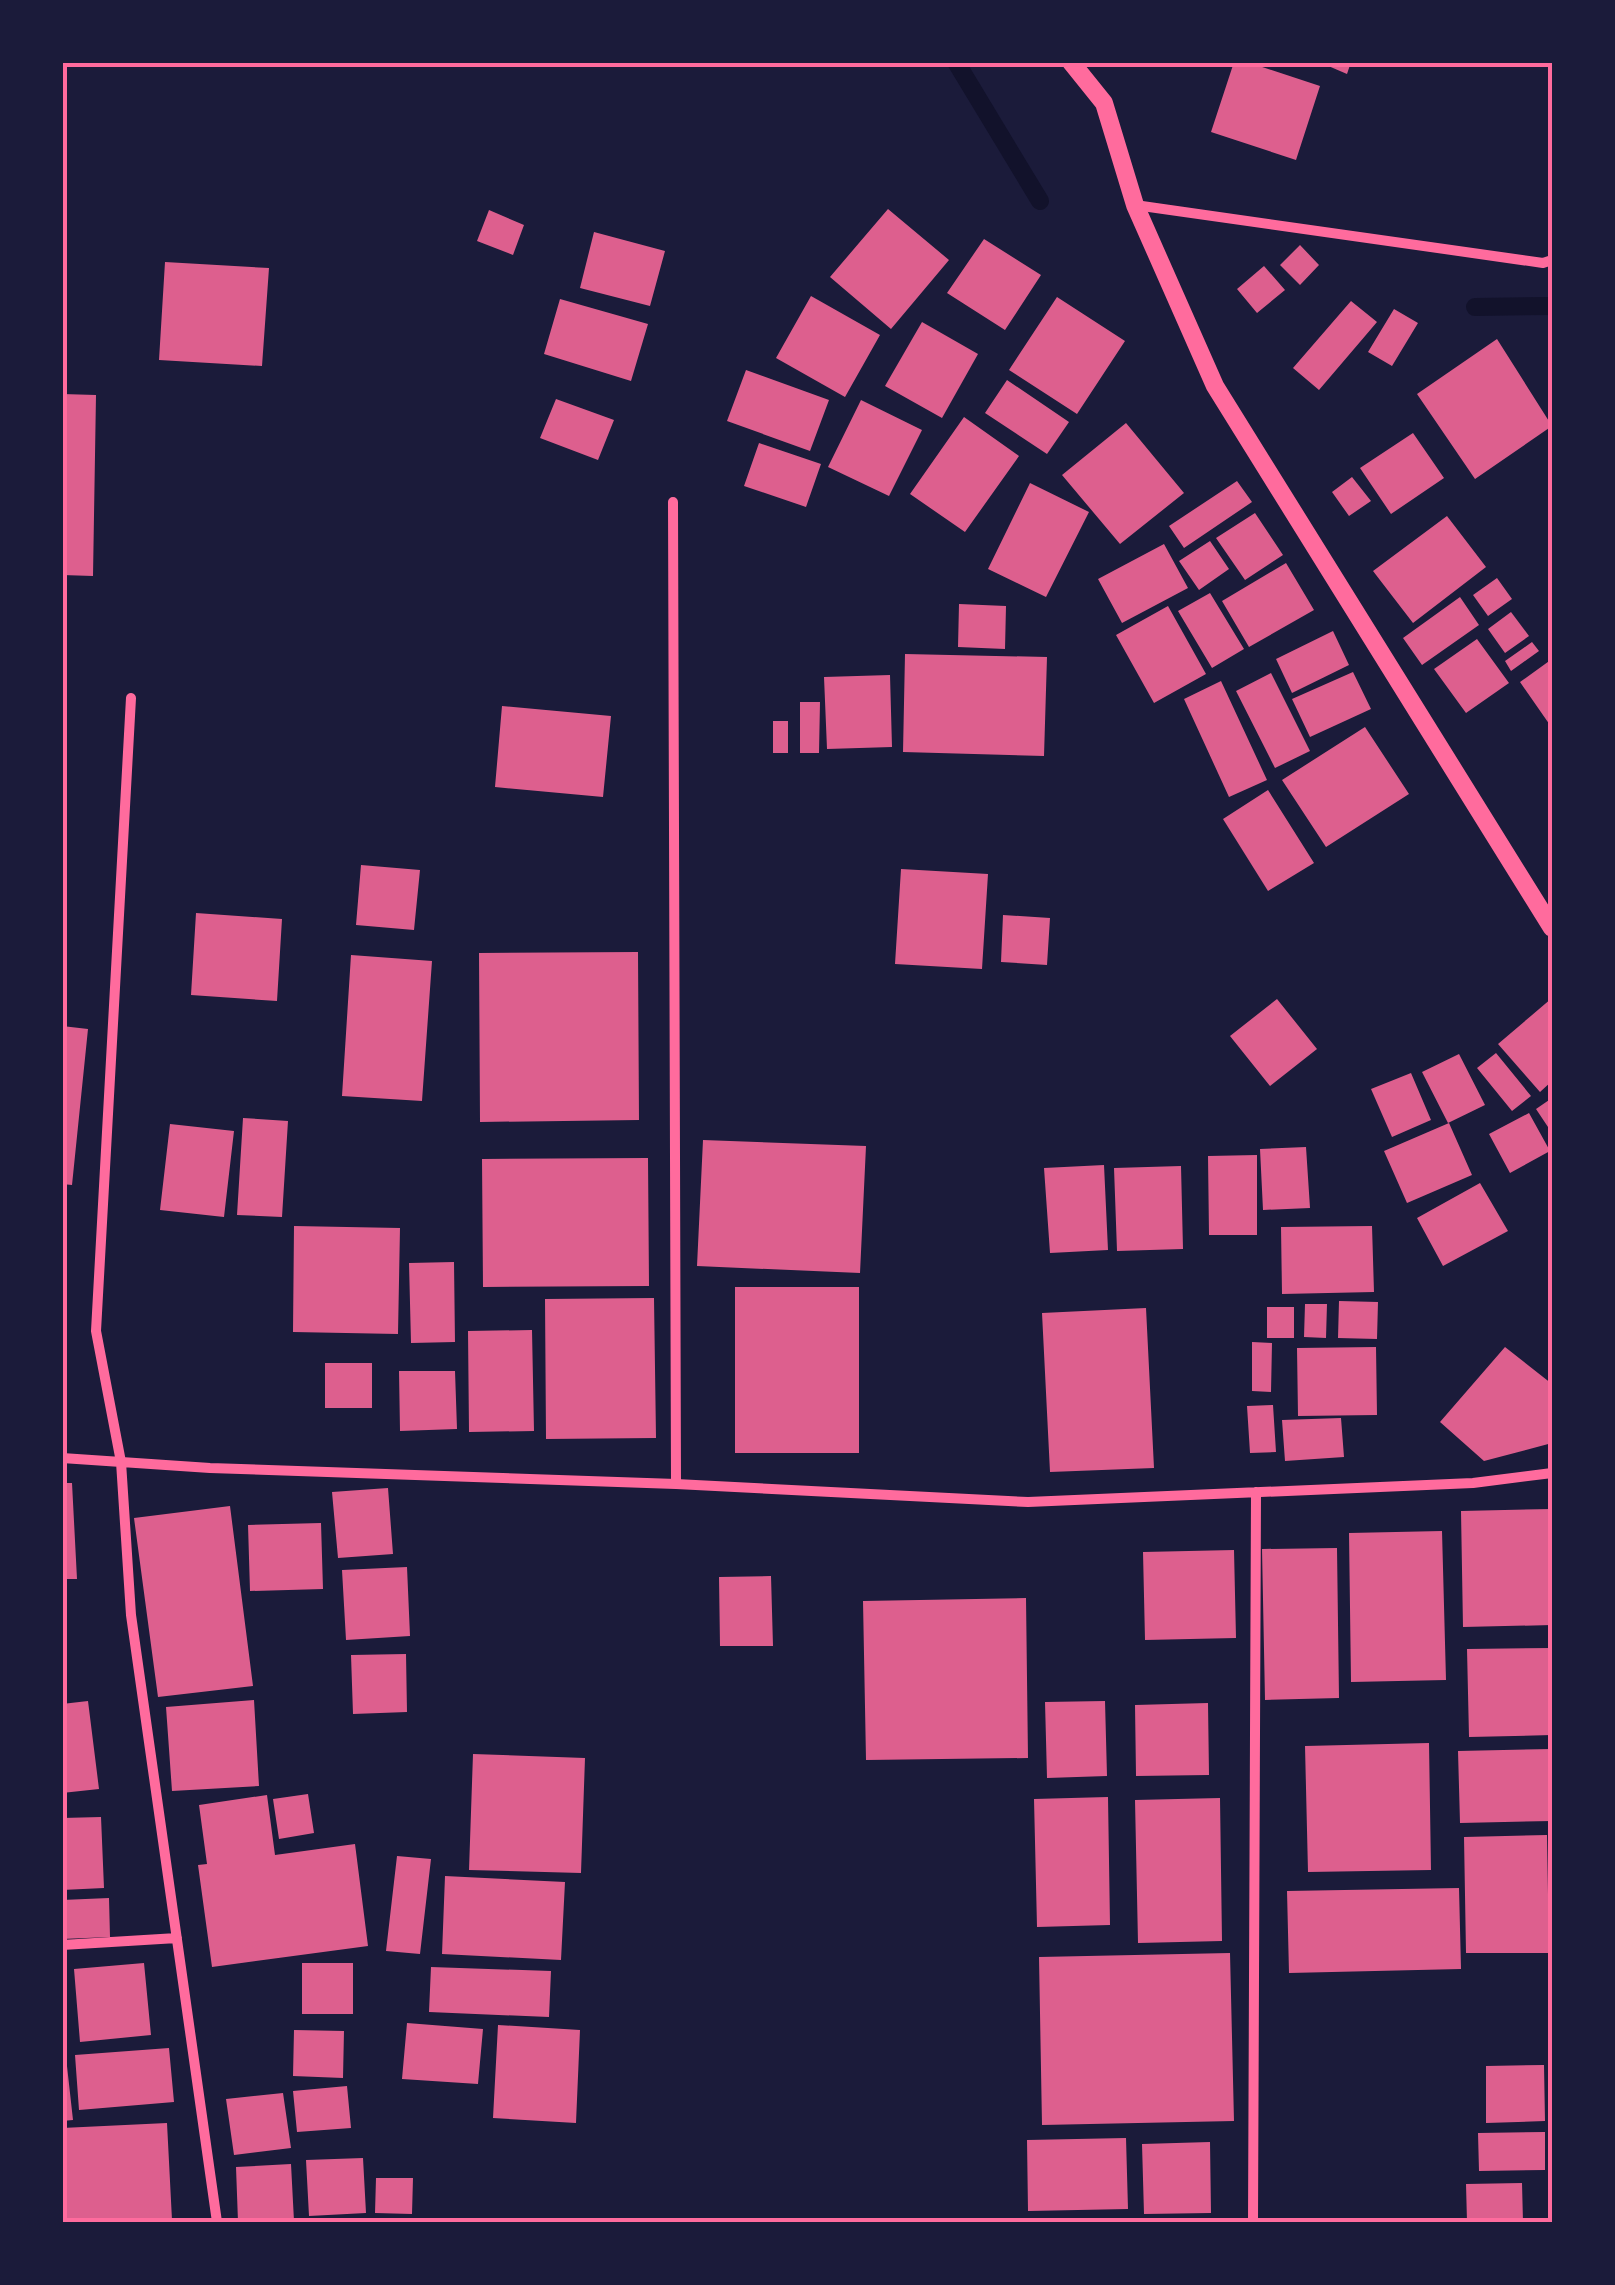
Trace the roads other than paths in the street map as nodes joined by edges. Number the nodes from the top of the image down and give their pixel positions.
1 (1070, 62) edge
2 (1135, 205) junction
3 (1552, 260) edge
4 (674, 502) dead end
5 (131, 698) dead end
6 (1552, 928) edge
7 (62, 1458) edge
8 (120, 1462) junction
9 (1552, 1472) edge
10 (676, 1484) junction
11 (1256, 1492) junction
12 (177, 1938) junction
13 (62, 1945) edge
14 (217, 2222) edge
15 (1252, 2222) edge

1 - 2 street
2 - 3 street
2 - 6 street
4 - 10 street
5 - 8 street
7 - 8 street
8 - 10 street
8 - 12 street
9 - 11 street
10 - 11 street
11 - 15 street
12 - 13 street
12 - 14 street

